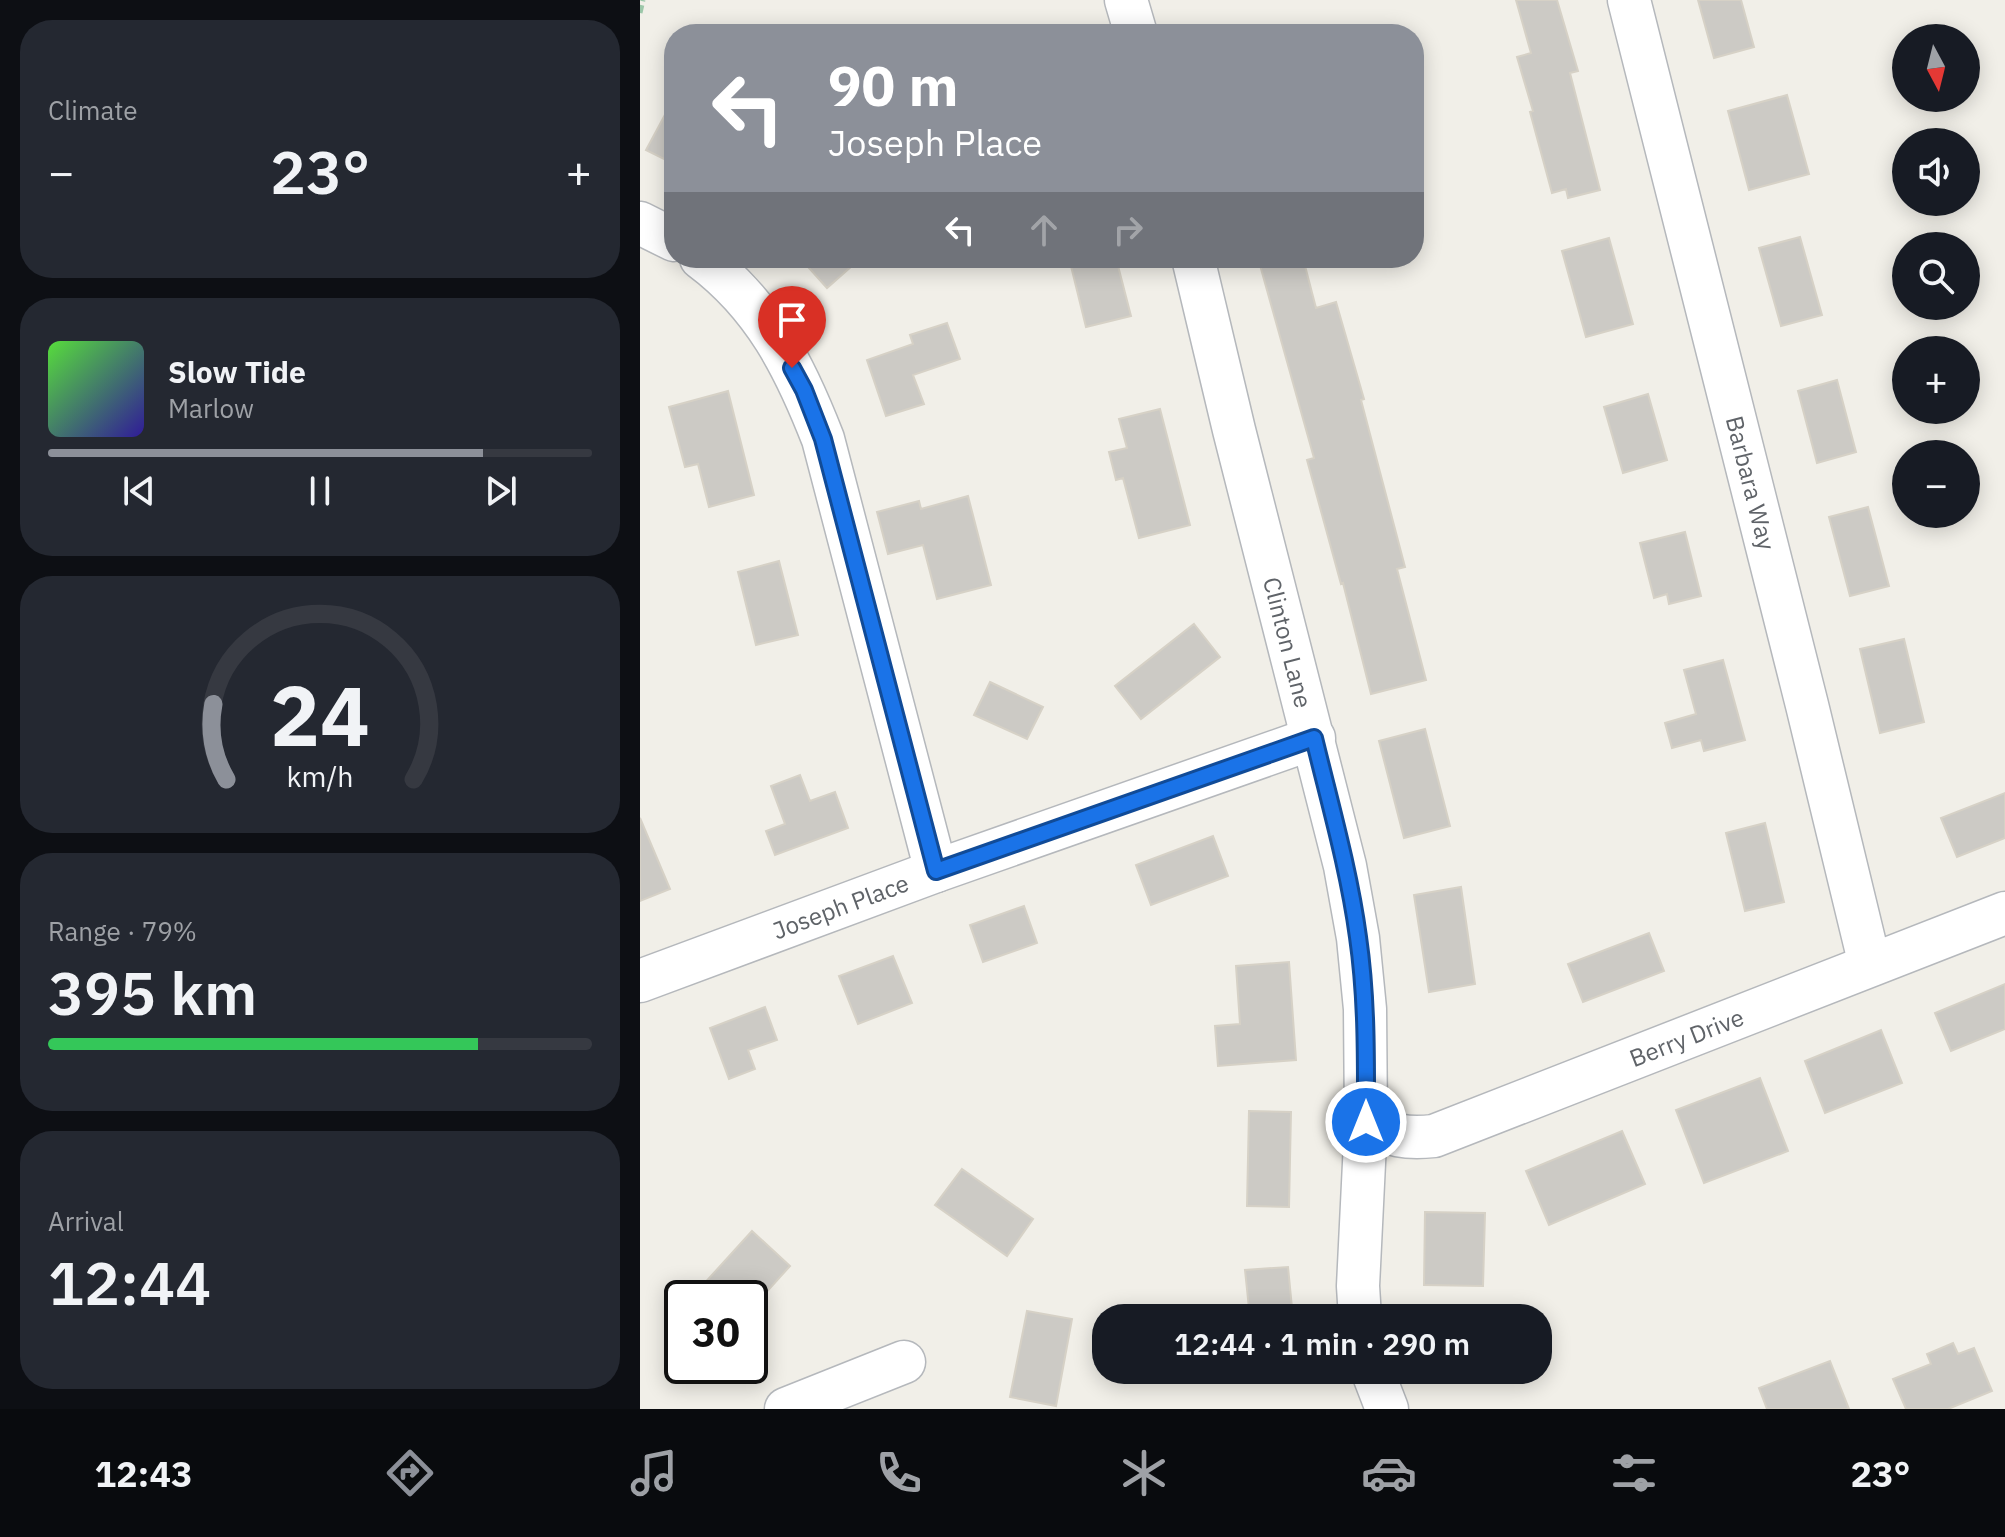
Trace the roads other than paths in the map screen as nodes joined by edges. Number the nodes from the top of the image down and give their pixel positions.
1 (1126, 0) edge
2 (1629, 0) edge
3 (1133, 24) edge
4 (640, 223) edge
5 (664, 235) edge
6 (715, 268) edge
7 (1195, 268) edge
8 (1314, 738) junction
9 (936, 871) junction
10 (2005, 913) edge
11 (1870, 965) junction
12 (640, 981) edge
13 (1366, 1122) junction
14 (1359, 1304) edge
15 (904, 1362) dead end
16 (1377, 1384) edge
17 (786, 1409) edge
18 (1387, 1409) edge

1 - 3 street
2 - 11 street, Barbara Way
4 - 5 street
6 - 9 street
7 - 8 street, Clinton Lane
8 - 9 street, Joseph Place
8 - 13 street, Clinton Lane
9 - 12 street, Joseph Place
10 - 11 street, Berry Drive
11 - 13 street, Berry Drive
13 - 14 street, Clinton Lane
15 - 17 street
16 - 18 street

